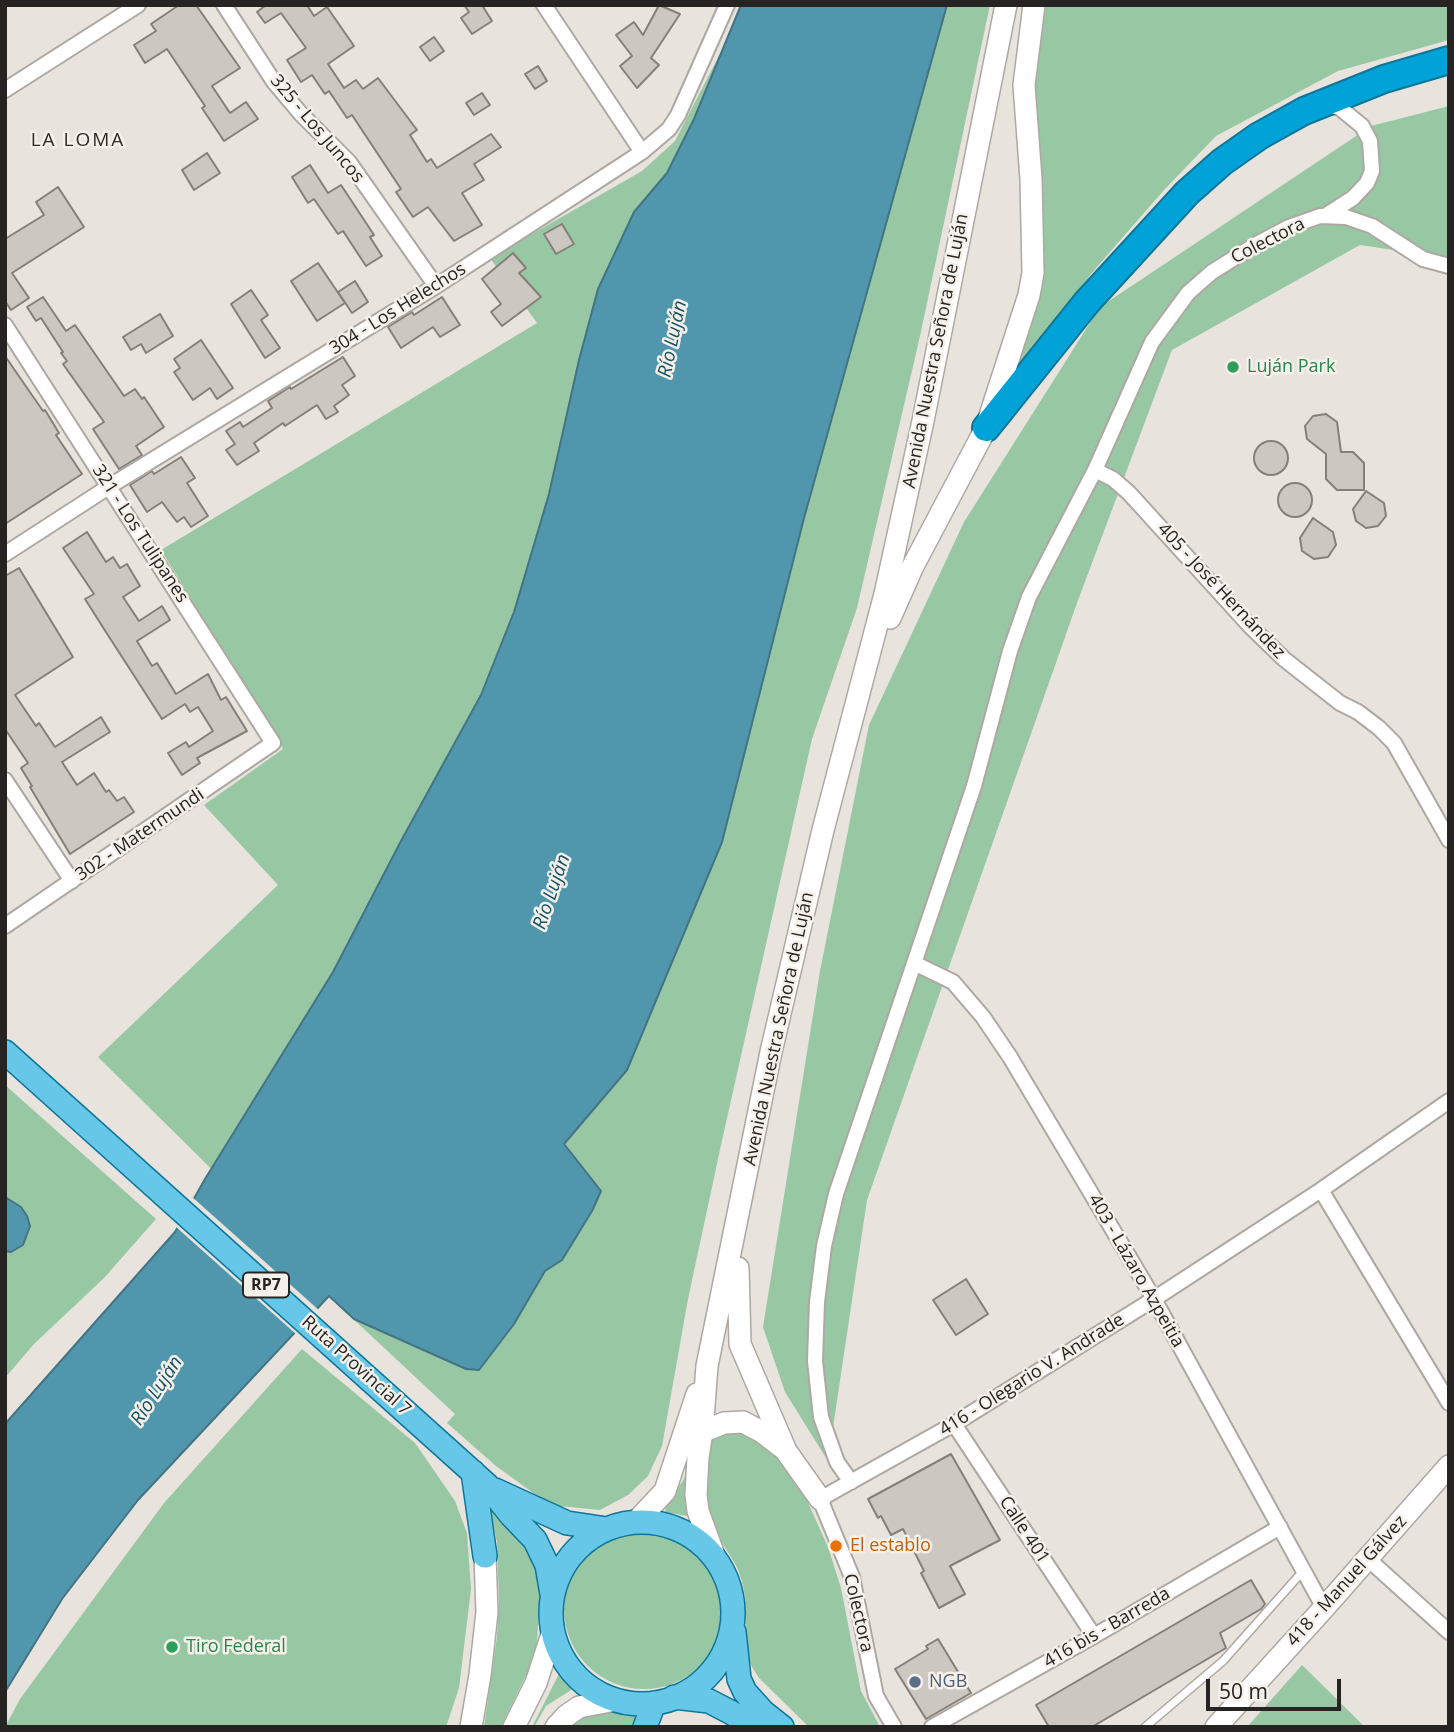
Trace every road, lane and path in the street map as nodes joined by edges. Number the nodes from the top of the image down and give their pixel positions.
1 (138, 5) edge
2 (224, 5) edge
3 (544, 5) edge
4 (727, 5) edge
5 (1006, 5) edge
6 (1034, 5) edge
7 (1449, 60) edge
8 (5, 90) edge
9 (1322, 104) junction
10 (642, 152) junction
11 (1325, 216) junction
12 (1449, 265) edge
13 (436, 286) junction
14 (5, 326) edge
15 (986, 428) junction
16 (1095, 470) junction
17 (110, 486) junction
18 (5, 554) edge
19 (860, 694) junction
20 (274, 743) joint
21 (5, 780) edge
22 (1449, 840) edge
23 (72, 881) junction
24 (5, 926) edge
25 (914, 963) junction
26 (10, 1060) edge
27 (1449, 1101) edge
28 (1321, 1190) junction
29 (743, 1196) junction
30 (1154, 1300) junction
31 (707, 1366) junction
32 (1449, 1403) edge
33 (954, 1424) junction
34 (702, 1432) junction
35 (786, 1451) junction
36 (1449, 1466) edge
37 (480, 1478) junction
38 (851, 1482) junction
39 (820, 1499) junction
40 (636, 1522) junction
41 (1280, 1527) junction
42 (607, 1529) junction
43 (485, 1556) joint
44 (715, 1558) junction
45 (1368, 1559) junction
46 (1304, 1570) junction
47 (552, 1594) junction
48 (1325, 1608) junction
49 (732, 1623) junction
50 (553, 1631) junction
51 (1449, 1632) edge
52 (1094, 1636) junction
53 (616, 1700) junction
54 (664, 1700) junction
55 (471, 1727) edge
56 (514, 1727) edge
57 (556, 1727) edge
58 (645, 1727) edge
59 (750, 1727) edge
60 (782, 1727) edge
61 (894, 1727) edge
62 (932, 1727) edge
63 (1146, 1727) edge
64 (1216, 1727) edge

1 - 8 street
2 - 13 street, 325 - Los Juncos
3 - 10 street
4 - 10 street, 304 - Los Helechos
5 - 19 main road, Avenida Nuestra Señora de Luján
6 - 15 main road, Avenida Nuestra Señora de Luján
7 - 9 highway
9 - 11 street
9 - 15 highway
10 - 13 street, 304 - Los Helechos
11 - 12 street, Colectora
11 - 16 street, Colectora
13 - 17 street, 304 - Los Helechos
14 - 17 street, 321 - Los Tulipanes
15 - 19 main road, Avenida Nuestra Señora de Luján
16 - 22 street, 405 - José Hernández
16 - 25 street, Colectora
17 - 18 street, 304 - Los Helechos
17 - 20 street, 321 - Los Tulipanes
19 - 29 main road, Avenida Nuestra Señora de Luján
20 - 23 street, 302 - Matermundi
21 - 23 street
23 - 24 street, 302 - Matermundi
25 - 30 street, 403 - Lázaro Azpeitia
25 - 38 street, Colectora
26 - 37 main road, Ruta Provincial 7 / RP7
27 - 28 street, 416 - Olegario V. Andrade
28 - 30 street, 416 - Olegario V. Andrade
28 - 32 street
29 - 31 main road, Avenida Nuestra Señora de Luján
29 - 35 main road
30 - 33 street, 416 - Olegario V. Andrade
30 - 41 street, 403 - Lázaro Azpeitia
31 - 34 main road, Avenida Nuestra Señora de Luján
31 - 40 main road, Avenida Nuestra Señora de Luján
33 - 38 street, 416 - Olegario V. Andrade
33 - 52 street, Calle 401
34 - 35 main road
34 - 44 main road, Avenida Nuestra Señora de Luján
35 - 39 main road
36 - 45 main road, 418 - Manuel Gálvez
37 - 42 main road, Ruta Provincial 7 / RP7
37 - 43 main road
37 - 47 main road, Ruta Provincial 7 / RP7
38 - 39 street, 416 - Olegario V. Andrade
39 - 61 street, Colectora
40 - 42 main road, RP7
40 - 44 main road, RP7
41 - 46 street, 403 - Lázaro Azpeitia
41 - 52 street, 416 bis - Barreda
42 - 47 main road, RP7
43 - 55 main road
44 - 49 main road, RP7
45 - 48 main road, 418 - Manuel Gálvez
45 - 51 street
46 - 48 street, 403 - Lázaro Azpeitia
46 - 63 lane
47 - 50 main road, RP7
48 - 64 main road, 418 - Manuel Gálvez
49 - 54 main road, RP7
49 - 60 main road, RP7
50 - 53 main road, RP7
50 - 56 main road
52 - 62 street, 416 bis - Barreda
53 - 54 main road, RP7
53 - 57 main road
54 - 58 main road
54 - 59 main road, RP7

